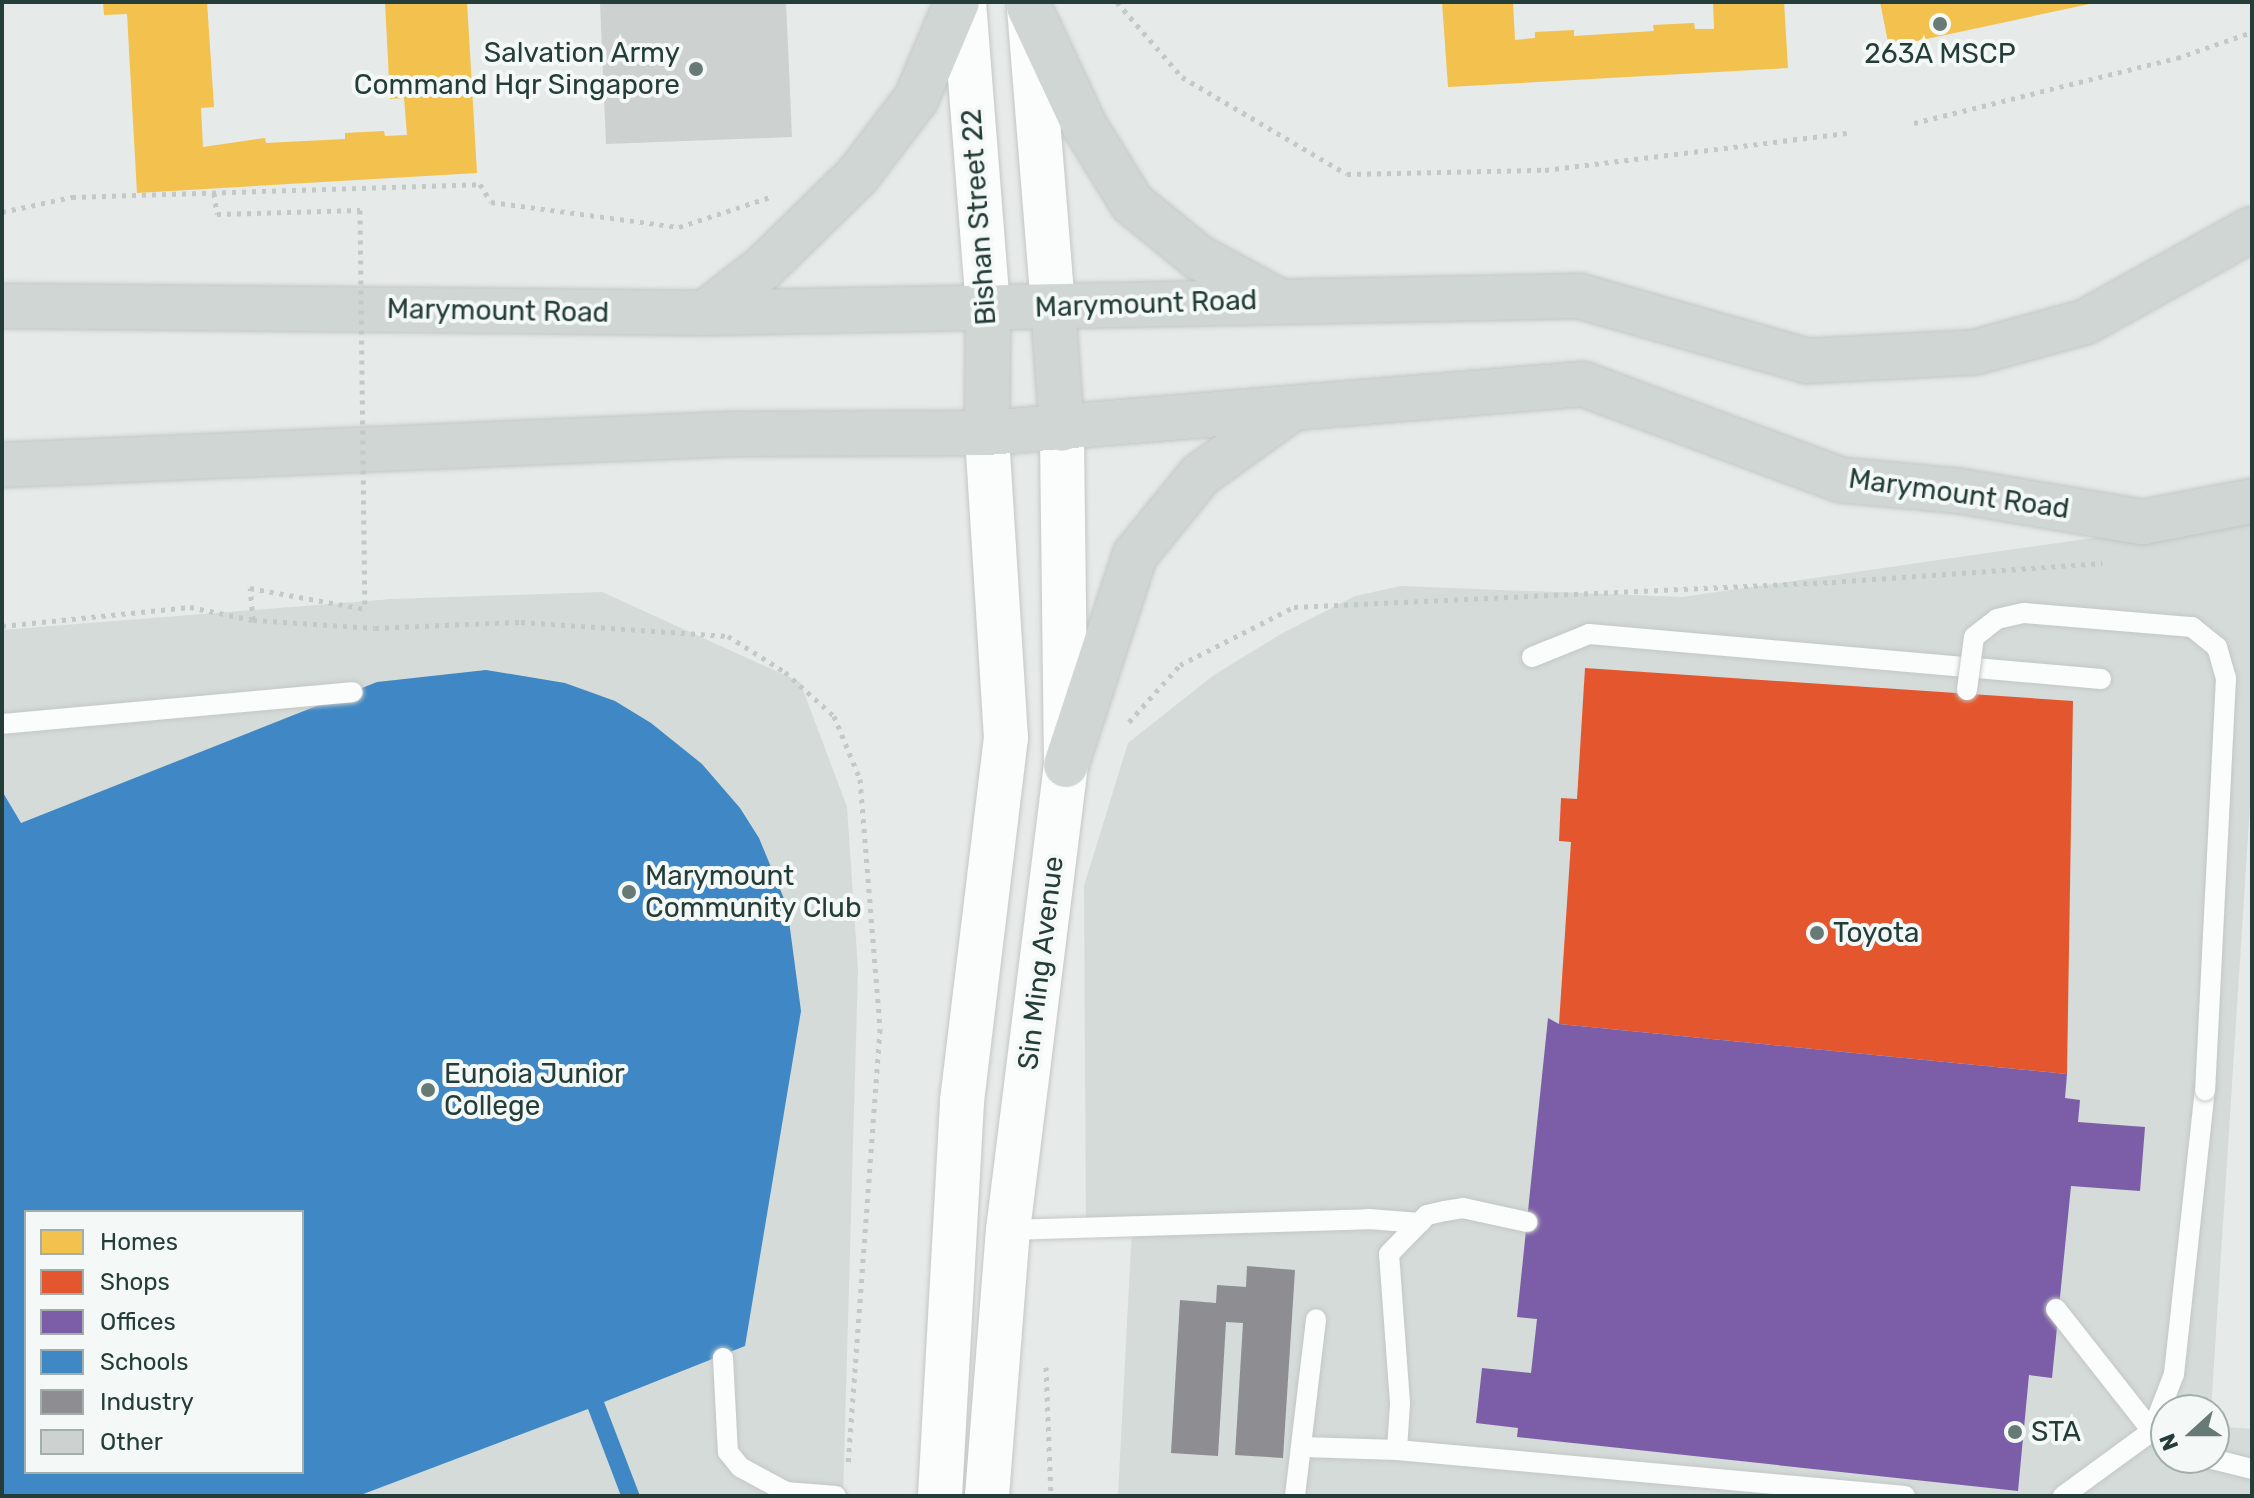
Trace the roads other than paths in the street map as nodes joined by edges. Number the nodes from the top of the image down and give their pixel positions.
1 (957, 2) edge
2 (964, 2) edge
3 (1029, 5) edge
4 (2252, 229) edge
5 (1275, 299) junction
6 (2, 306) edge
7 (988, 307) junction
8 (1053, 309) junction
9 (705, 313) junction
10 (1290, 410) junction
11 (1062, 429) junction
12 (987, 433) junction
13 (2, 465) edge
14 (2252, 501) edge
15 (1532, 657) dead end
16 (2101, 679) dead end
17 (1967, 690) dead end
18 (353, 692) dead end
19 (2, 724) edge
20 (1066, 765) junction
21 (1527, 1222) dead end
22 (1420, 1223) junction
23 (1008, 1230) junction
24 (2056, 1309) dead end
25 (1316, 1319) dead end
26 (723, 1358) dead end
27 (2169, 1394) edge
28 (2150, 1424) edge
29 (2150, 1441) edge
30 (1303, 1447) junction
31 (1397, 1450) junction
32 (2230, 1464) edge
33 (2252, 1469) edge
34 (836, 1496) edge
35 (940, 1496) edge
36 (987, 1496) edge
37 (1295, 1496) edge
38 (1905, 1496) edge
39 (2063, 1496) edge

1 - 9 main road
2 - 7 main road, Bishan Street 22
3 - 5 main road
3 - 8 main road
4 - 5 main road, Marymount Road
5 - 8 main road, Marymount Road
6 - 9 main road, Marymount Road
7 - 8 main road, Marymount Road
7 - 9 main road, Marymount Road
7 - 12 main road, Bishan Street 22
8 - 11 main road
10 - 11 main road, Marymount Road
10 - 14 main road, Marymount Road
10 - 20 main road
11 - 12 main road, Marymount Road
11 - 20 main road, Sin Ming Avenue
12 - 13 main road, Marymount Road
12 - 35 main road
15 - 16 lane
17 - 27 lane, bridge
18 - 19 lane
20 - 23 main road, Sin Ming Avenue
21 - 22 lane
22 - 23 lane
22 - 31 lane
23 - 36 main road, Sin Ming Avenue
24 - 28 lane
25 - 30 lane
26 - 34 lane
29 - 39 lane
30 - 31 lane
30 - 37 lane
31 - 38 lane
32 - 33 lane

